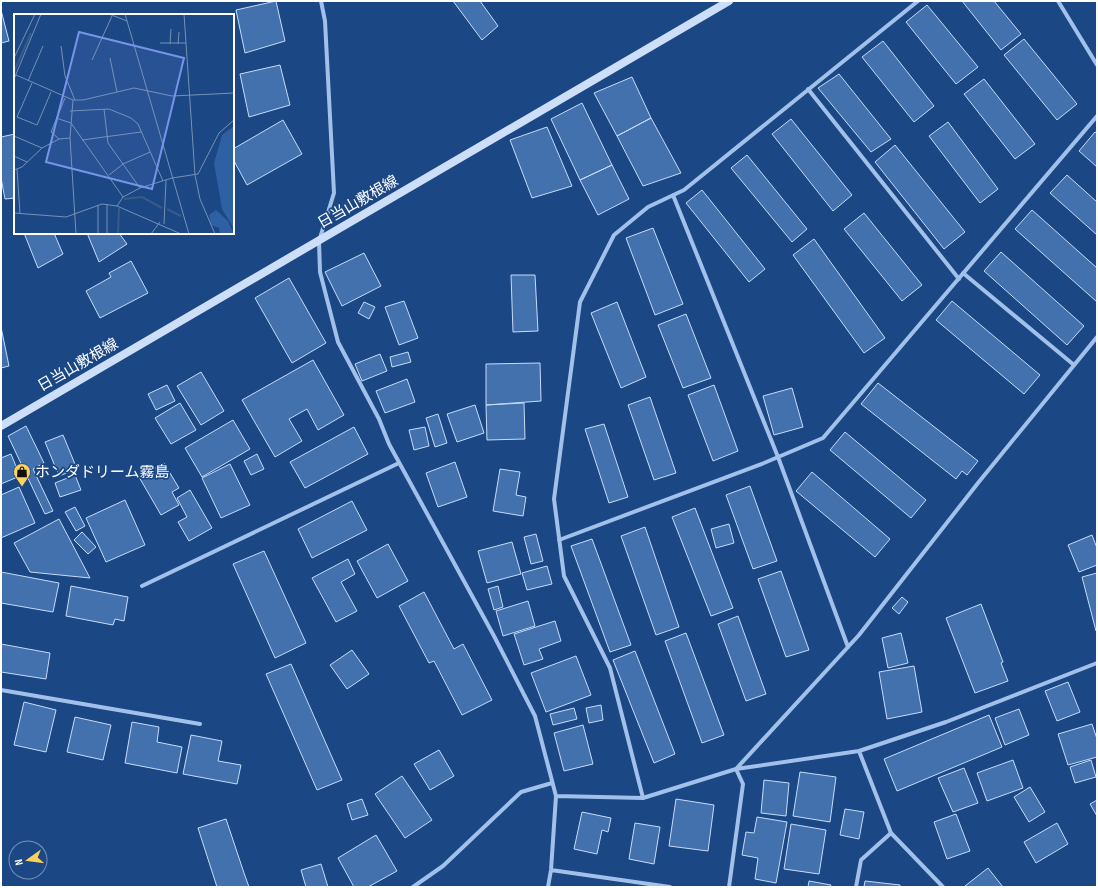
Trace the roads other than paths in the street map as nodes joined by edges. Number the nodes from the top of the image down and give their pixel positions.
1 (321, 1) edge
2 (729, 1) edge
3 (918, 1) edge
4 (1058, 1) edge
5 (1097, 65) edge
6 (808, 89) junction
7 (1097, 116) edge
8 (673, 195) junction
9 (319, 241) junction
10 (963, 273) junction
11 (958, 279) junction
12 (1097, 337) edge
13 (1074, 365) junction
14 (1, 426) edge
15 (778, 457) junction
16 (399, 463) junction
17 (559, 540) junction
18 (142, 586) dead end
19 (848, 647) junction
20 (1097, 663) edge
21 (1, 690) edge
22 (200, 724) dead end
23 (859, 751) junction
24 (736, 769) junction
25 (552, 783) junction
26 (556, 796) junction
27 (643, 798) junction
28 (891, 833) junction
29 (551, 870) junction
30 (413, 887) edge
31 (548, 887) edge
32 (670, 887) edge
33 (729, 887) edge
34 (856, 887) edge
35 (943, 887) edge

1 - 9 street
2 - 9 main road, 日当山敷根線
3 - 6 street
4 - 5 street
6 - 8 street
6 - 11 street
7 - 10 street
8 - 15 street
8 - 17 street
9 - 14 main road, 日当山敷根線
9 - 16 street
10 - 11 street
10 - 13 street
11 - 15 street
12 - 13 street
13 - 19 street
15 - 17 street
15 - 19 street
16 - 18 street
16 - 25 street
17 - 27 street
19 - 24 street
20 - 23 street
21 - 22 street
23 - 24 street
23 - 28 street
24 - 27 street
24 - 33 street
25 - 26 street
25 - 30 street
26 - 27 street
26 - 29 street
28 - 34 street
28 - 35 street
29 - 31 street
29 - 32 street

